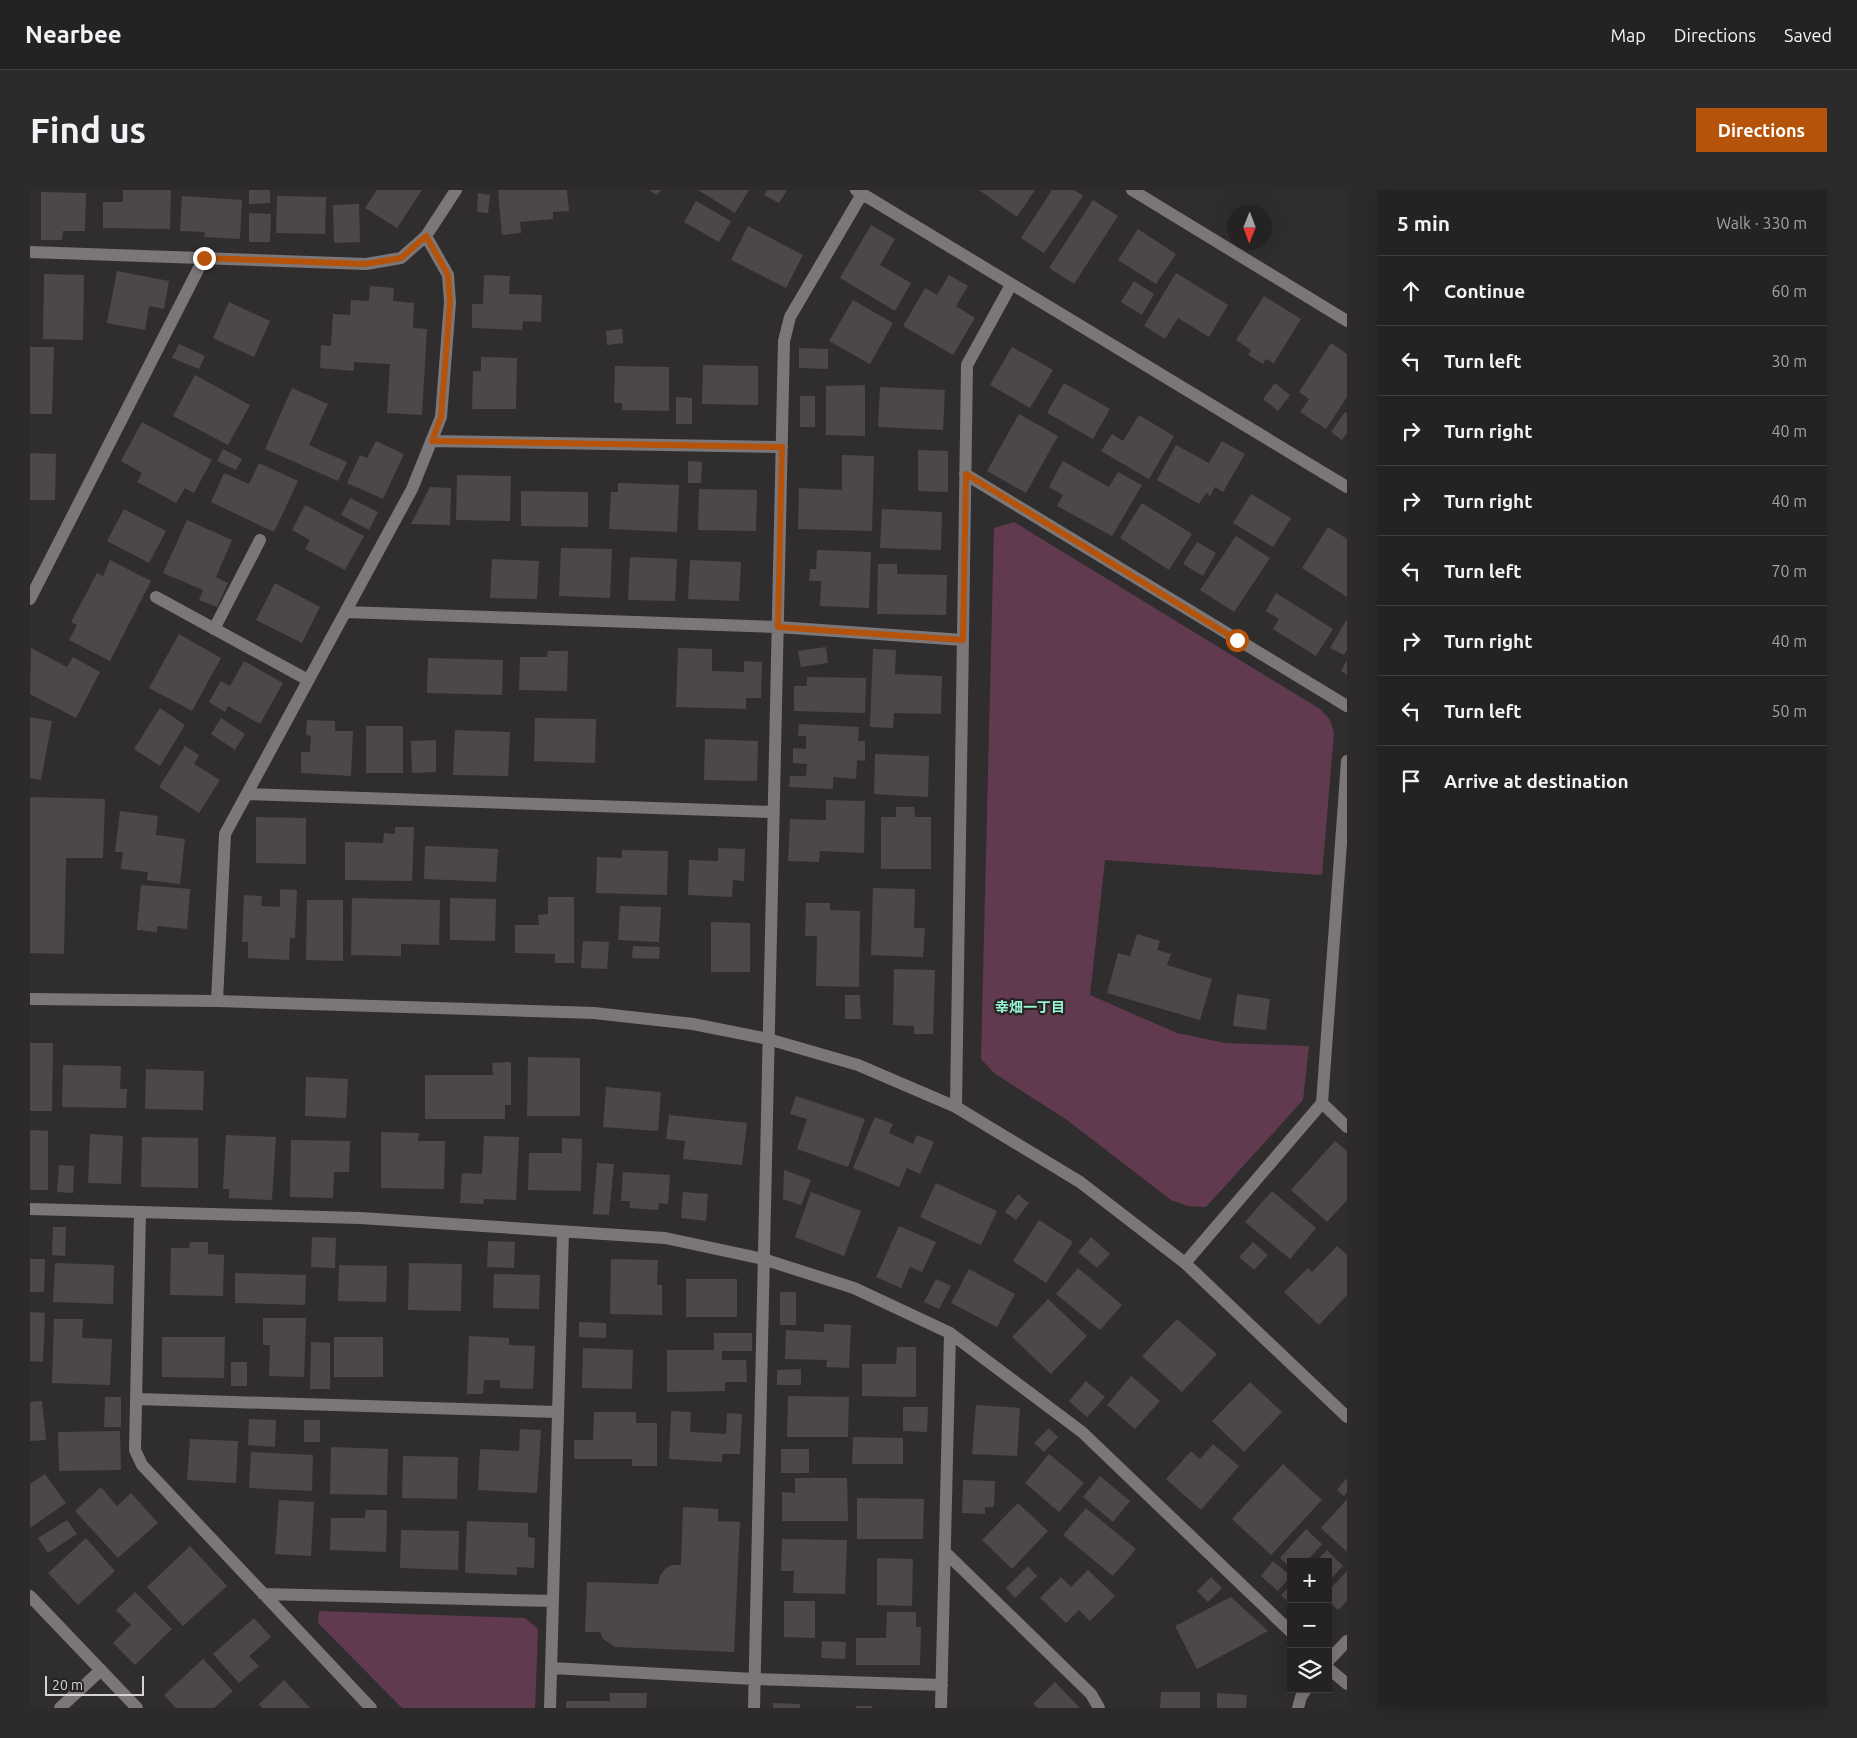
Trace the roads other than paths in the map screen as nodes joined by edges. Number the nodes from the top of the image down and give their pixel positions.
1 (456, 190) edge
2 (1132, 190) edge
3 (859, 192) edge
4 (426, 236) junction
5 (30, 252) edge
6 (204, 258) junction
7 (1011, 285) junction
8 (1347, 321) edge
9 (432, 441) junction
10 (782, 447) junction
11 (966, 474) junction
12 (1347, 487) edge
13 (260, 540) dead end
14 (156, 597) dead end
15 (30, 599) edge
16 (346, 612) junction
17 (778, 627) junction
18 (214, 629) junction
19 (963, 640) junction
20 (308, 680) junction
21 (1347, 706) edge
22 (1347, 761) edge
23 (247, 794) junction
24 (773, 812) junction
25 (30, 999) edge
26 (217, 1001) junction
27 (768, 1039) junction
28 (1322, 1103) junction
29 (956, 1107) junction
30 (1347, 1127) edge
31 (30, 1209) edge
32 (140, 1212) junction
33 (563, 1232) junction
34 (763, 1259) junction
35 (1185, 1263) junction
36 (950, 1333) junction
37 (138, 1399) junction
38 (558, 1412) junction
39 (1347, 1417) edge
40 (945, 1552) junction
41 (263, 1594) junction
42 (30, 1596) edge
43 (553, 1601) junction
44 (1287, 1628) edge
45 (1347, 1641) edge
46 (1332, 1657) edge
47 (552, 1668) junction
48 (101, 1670) junction
49 (1332, 1671) edge
50 (754, 1679) junction
51 (1347, 1684) edge
52 (942, 1685) junction
53 (1303, 1693) edge
54 (60, 1708) edge
55 (137, 1708) edge
56 (371, 1708) edge
57 (550, 1708) edge
58 (754, 1708) edge
59 (941, 1708) edge
60 (1099, 1708) edge
61 (1298, 1708) edge

1 - 4 street
2 - 8 street
3 - 7 street
3 - 10 street
4 - 6 street
4 - 9 street
5 - 6 street
6 - 15 street
7 - 11 street
7 - 12 street
9 - 10 street
9 - 16 street
10 - 17 street
11 - 19 street
11 - 21 street
13 - 18 street
14 - 18 street
16 - 17 street
16 - 20 street
17 - 19 street
17 - 24 street
18 - 20 street
19 - 29 street
20 - 23 street
22 - 28 street
23 - 24 street
23 - 26 street
24 - 27 street
25 - 26 street
26 - 27 street
27 - 29 street
27 - 34 street
28 - 30 street
28 - 35 street
29 - 35 street
31 - 32 street
32 - 33 street
32 - 37 street
33 - 34 street
33 - 38 street
34 - 36 street
34 - 50 street
35 - 39 street
36 - 40 street
36 - 44 street
37 - 38 street
37 - 41 street
38 - 43 street
40 - 52 street
40 - 60 street
41 - 43 street
41 - 56 street
42 - 48 street
43 - 47 street
45 - 46 street
47 - 50 street
47 - 57 street
48 - 54 street
48 - 55 street
49 - 51 street
50 - 52 street
50 - 58 street
52 - 59 street
53 - 61 street

